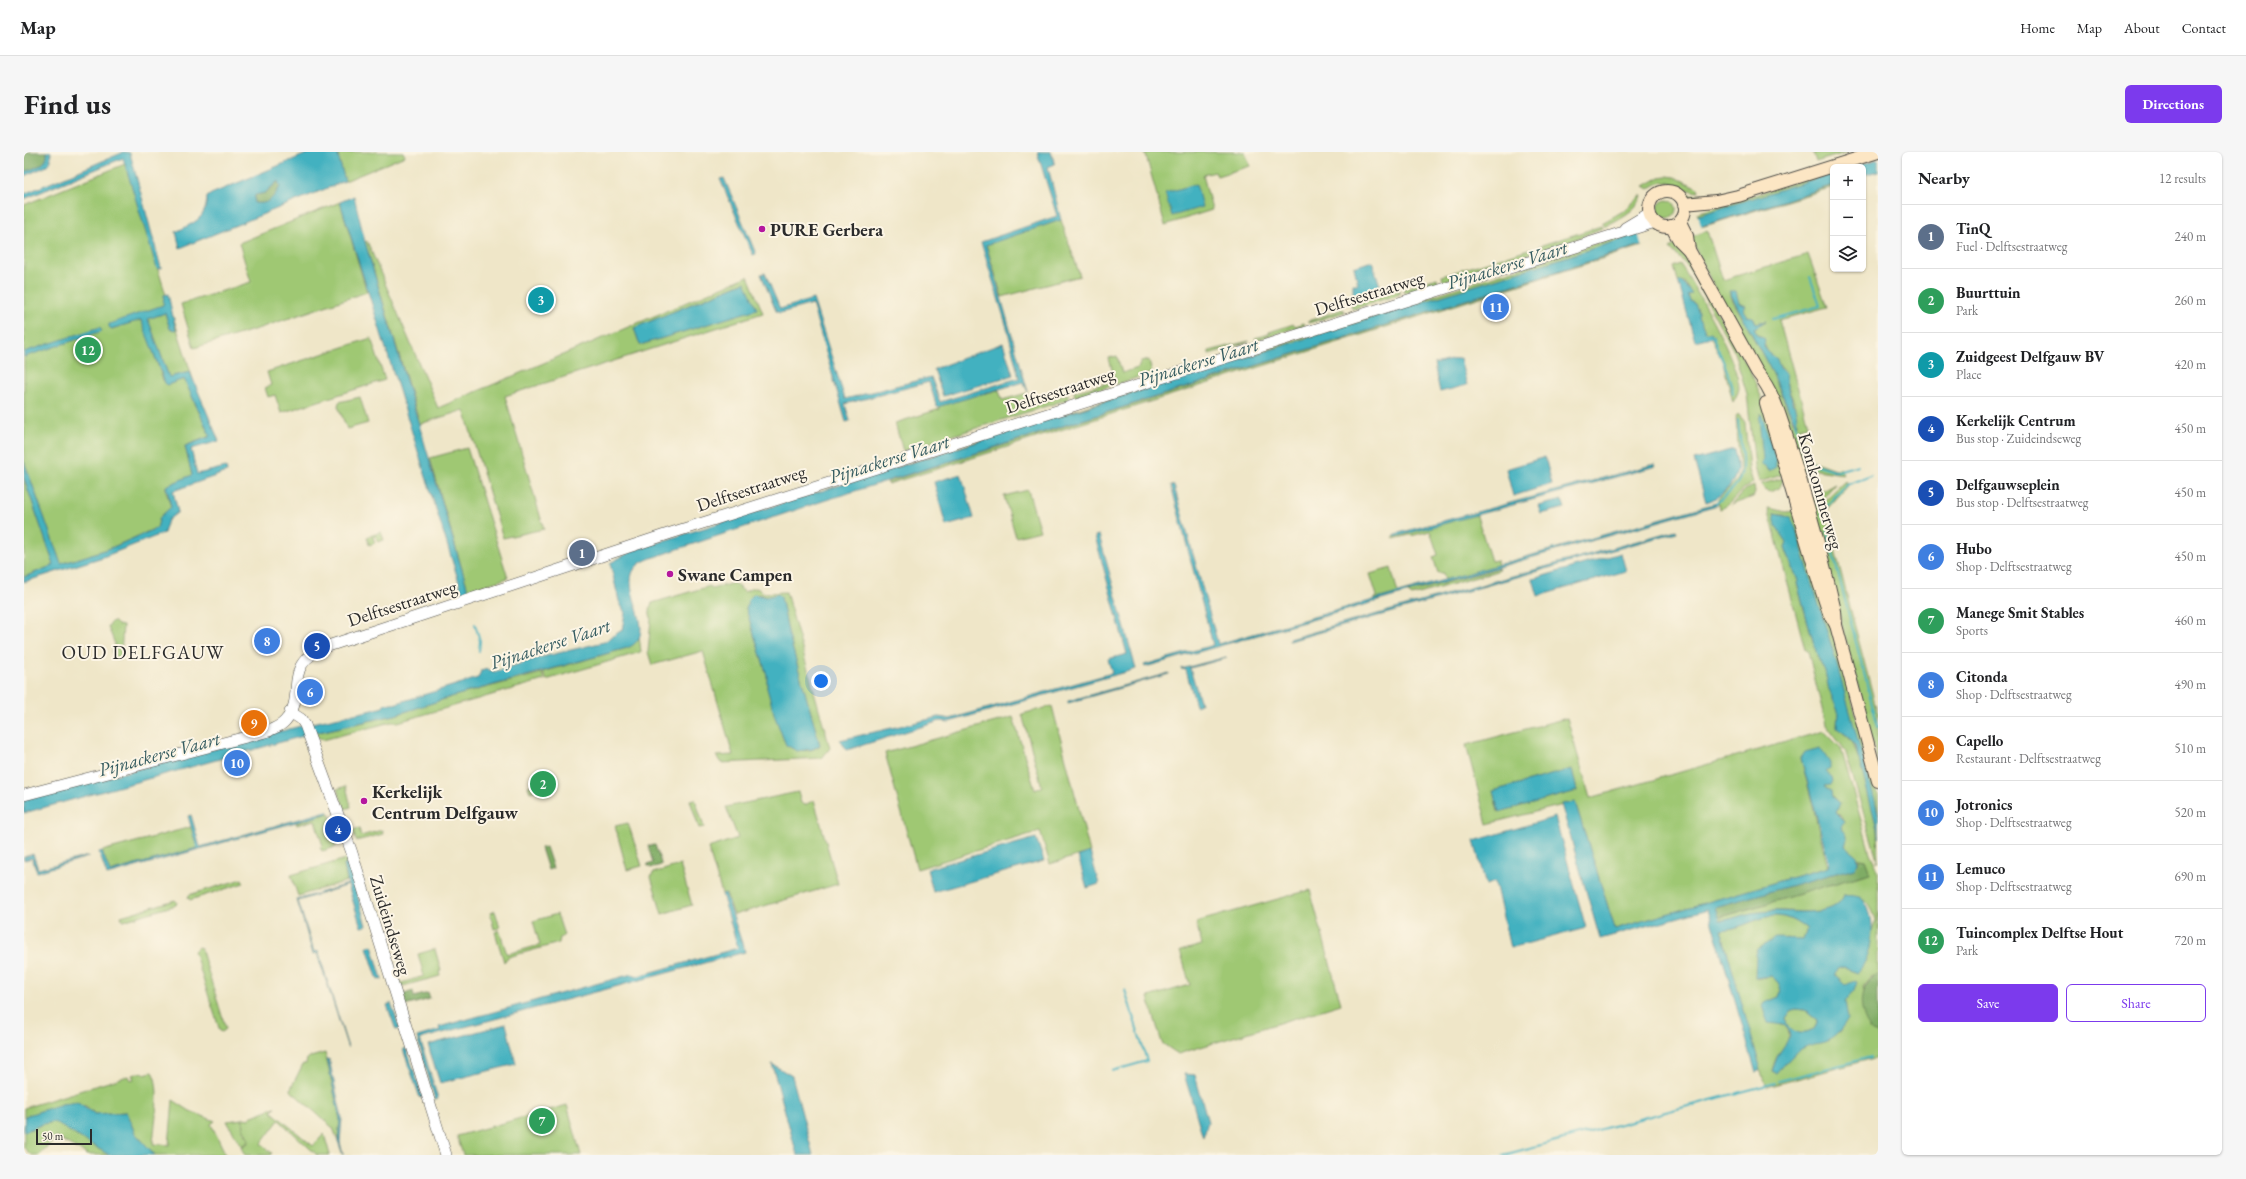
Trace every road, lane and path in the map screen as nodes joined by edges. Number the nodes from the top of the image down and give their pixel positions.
1 (1878, 152) edge
2 (1673, 221) junction
3 (290, 712) junction
4 (1878, 781) edge
5 (24, 795) edge
6 (446, 1155) edge

1 - 2 main road, Delftsestraatweg
2 - 3 street, Delftsestraatweg
2 - 4 main road, Komkommerweg
3 - 5 street, Delftsestraatweg
3 - 6 street, Zuideindseweg

